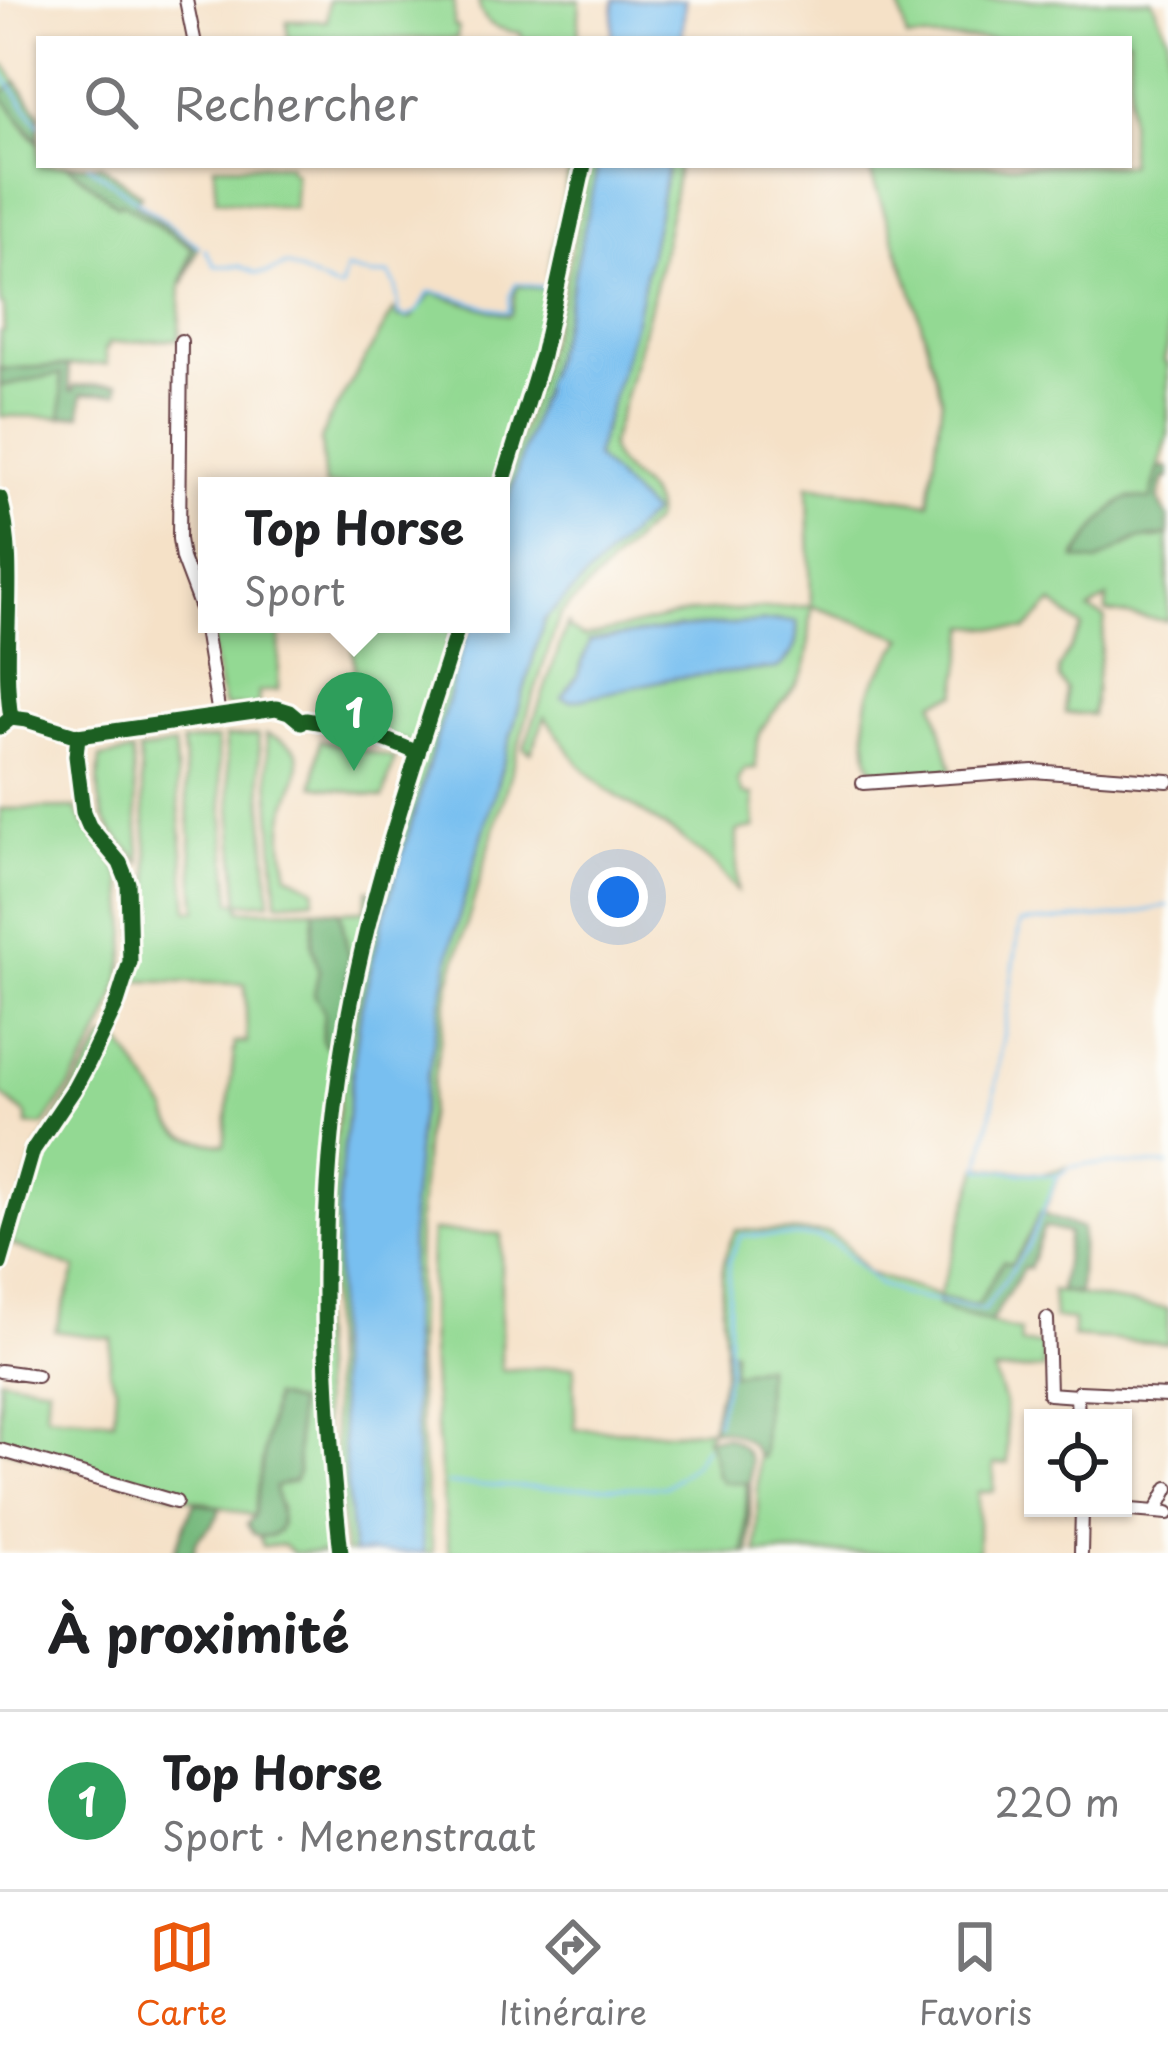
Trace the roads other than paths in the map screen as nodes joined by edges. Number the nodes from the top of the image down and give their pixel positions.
1 (186, 0) edge
2 (193, 36) edge
3 (181, 341) dead end
4 (0, 498) edge
5 (198, 600) edge
6 (206, 633) edge
7 (219, 715) junction
8 (6, 723) edge
9 (79, 736) junction
10 (408, 749) dead end
11 (1168, 781) edge
12 (863, 783) dead end
13 (0, 1264) edge
14 (1047, 1318) dead end
15 (0, 1371) edge
16 (37, 1376) dead end
17 (1078, 1394) junction
18 (1168, 1396) edge
19 (1078, 1409) edge
20 (0, 1450) edge
21 (1168, 1488) edge
22 (176, 1502) dead end
23 (1132, 1510) edge
24 (1162, 1512) edge
25 (1082, 1517) edge
26 (1081, 1553) edge

1 - 2 street
3 - 5 street
4 - 8 street
6 - 7 street
7 - 9 street
7 - 10 street
8 - 9 street
9 - 13 street
11 - 12 street
14 - 17 street
15 - 16 street
17 - 18 street
17 - 19 street
20 - 22 street
21 - 24 street
23 - 24 street
25 - 26 street

